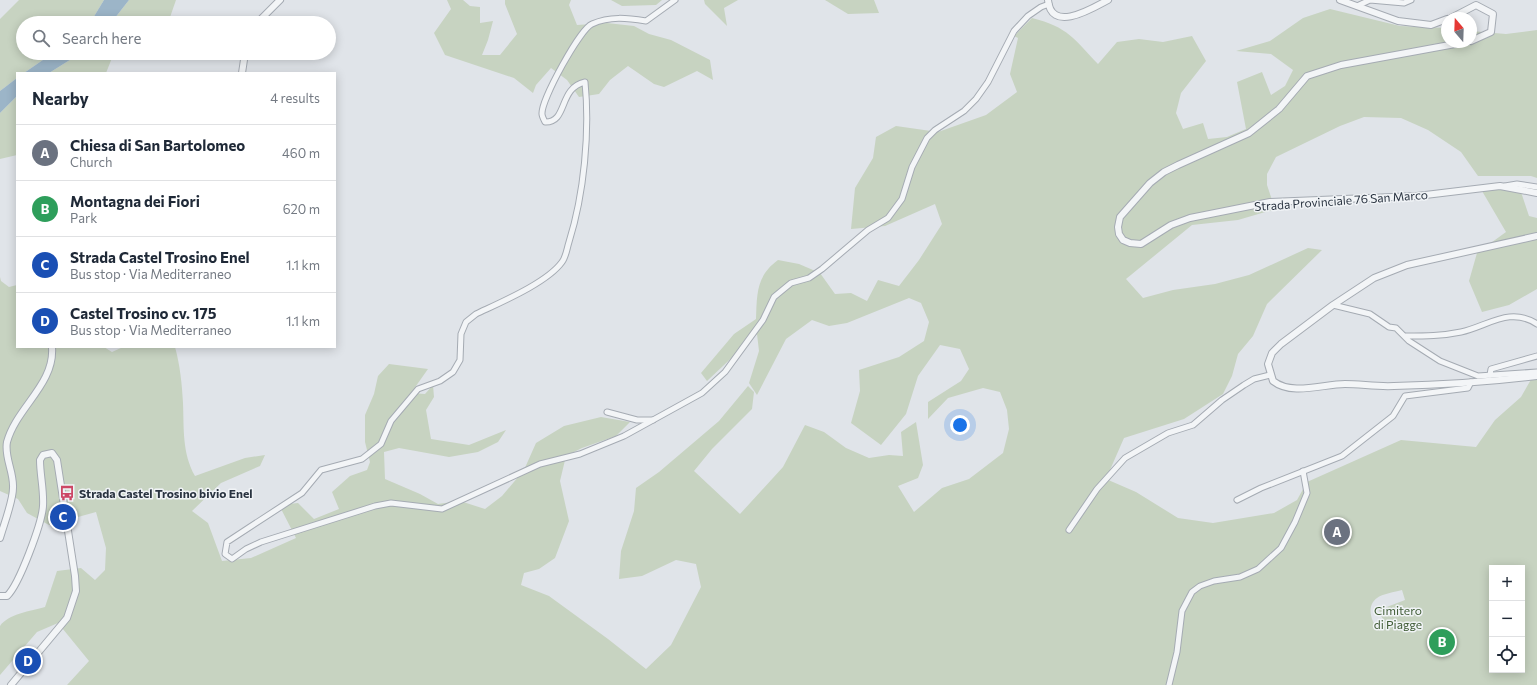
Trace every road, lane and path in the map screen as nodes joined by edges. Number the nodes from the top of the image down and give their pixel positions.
1 (280, 0) edge
2 (675, 0) edge
3 (1108, 0) edge
4 (1340, 0) edge
5 (1411, 0) edge
6 (1048, 2) edge
7 (1357, 6) junction
8 (1463, 12) edge
9 (263, 16) edge
10 (1441, 21) edge
11 (1477, 38) edge
12 (1441, 47) edge
13 (244, 60) edge
14 (242, 72) edge
15 (1500, 186) junction
16 (1537, 187) edge
17 (1537, 193) edge
18 (1537, 236) edge
19 (1333, 305) junction
20 (1537, 324) edge
21 (1406, 336) junction
22 (52, 348) edge
23 (1537, 356) edge
24 (1537, 372) edge
25 (1270, 375) junction
26 (1490, 375) junction
27 (1537, 376) edge
28 (1471, 382) junction
29 (607, 412) dead end
30 (656, 420) junction
31 (1303, 471) junction
32 (1236, 500) dead end
33 (1069, 530) dead end
34 (0, 538) edge
35 (0, 596) edge
36 (11, 685) edge
37 (1169, 685) edge

1 - 9 street
2 - 30 street
3 - 6 street
4 - 7 street
5 - 7 street
6 - 30 street
7 - 10 street
8 - 11 street
12 - 15 street, Strada Provinciale 76 San Marco
13 - 14 street
15 - 16 street
15 - 17 street, Strada Provinciale 76 San Marco
18 - 19 street
19 - 21 street
19 - 25 street
20 - 21 street
21 - 26 street
22 - 34 street
23 - 26 street
24 - 26 street
25 - 28 street
25 - 33 street
27 - 28 street
28 - 31 street
29 - 30 street
31 - 32 street
31 - 37 street
35 - 36 street

